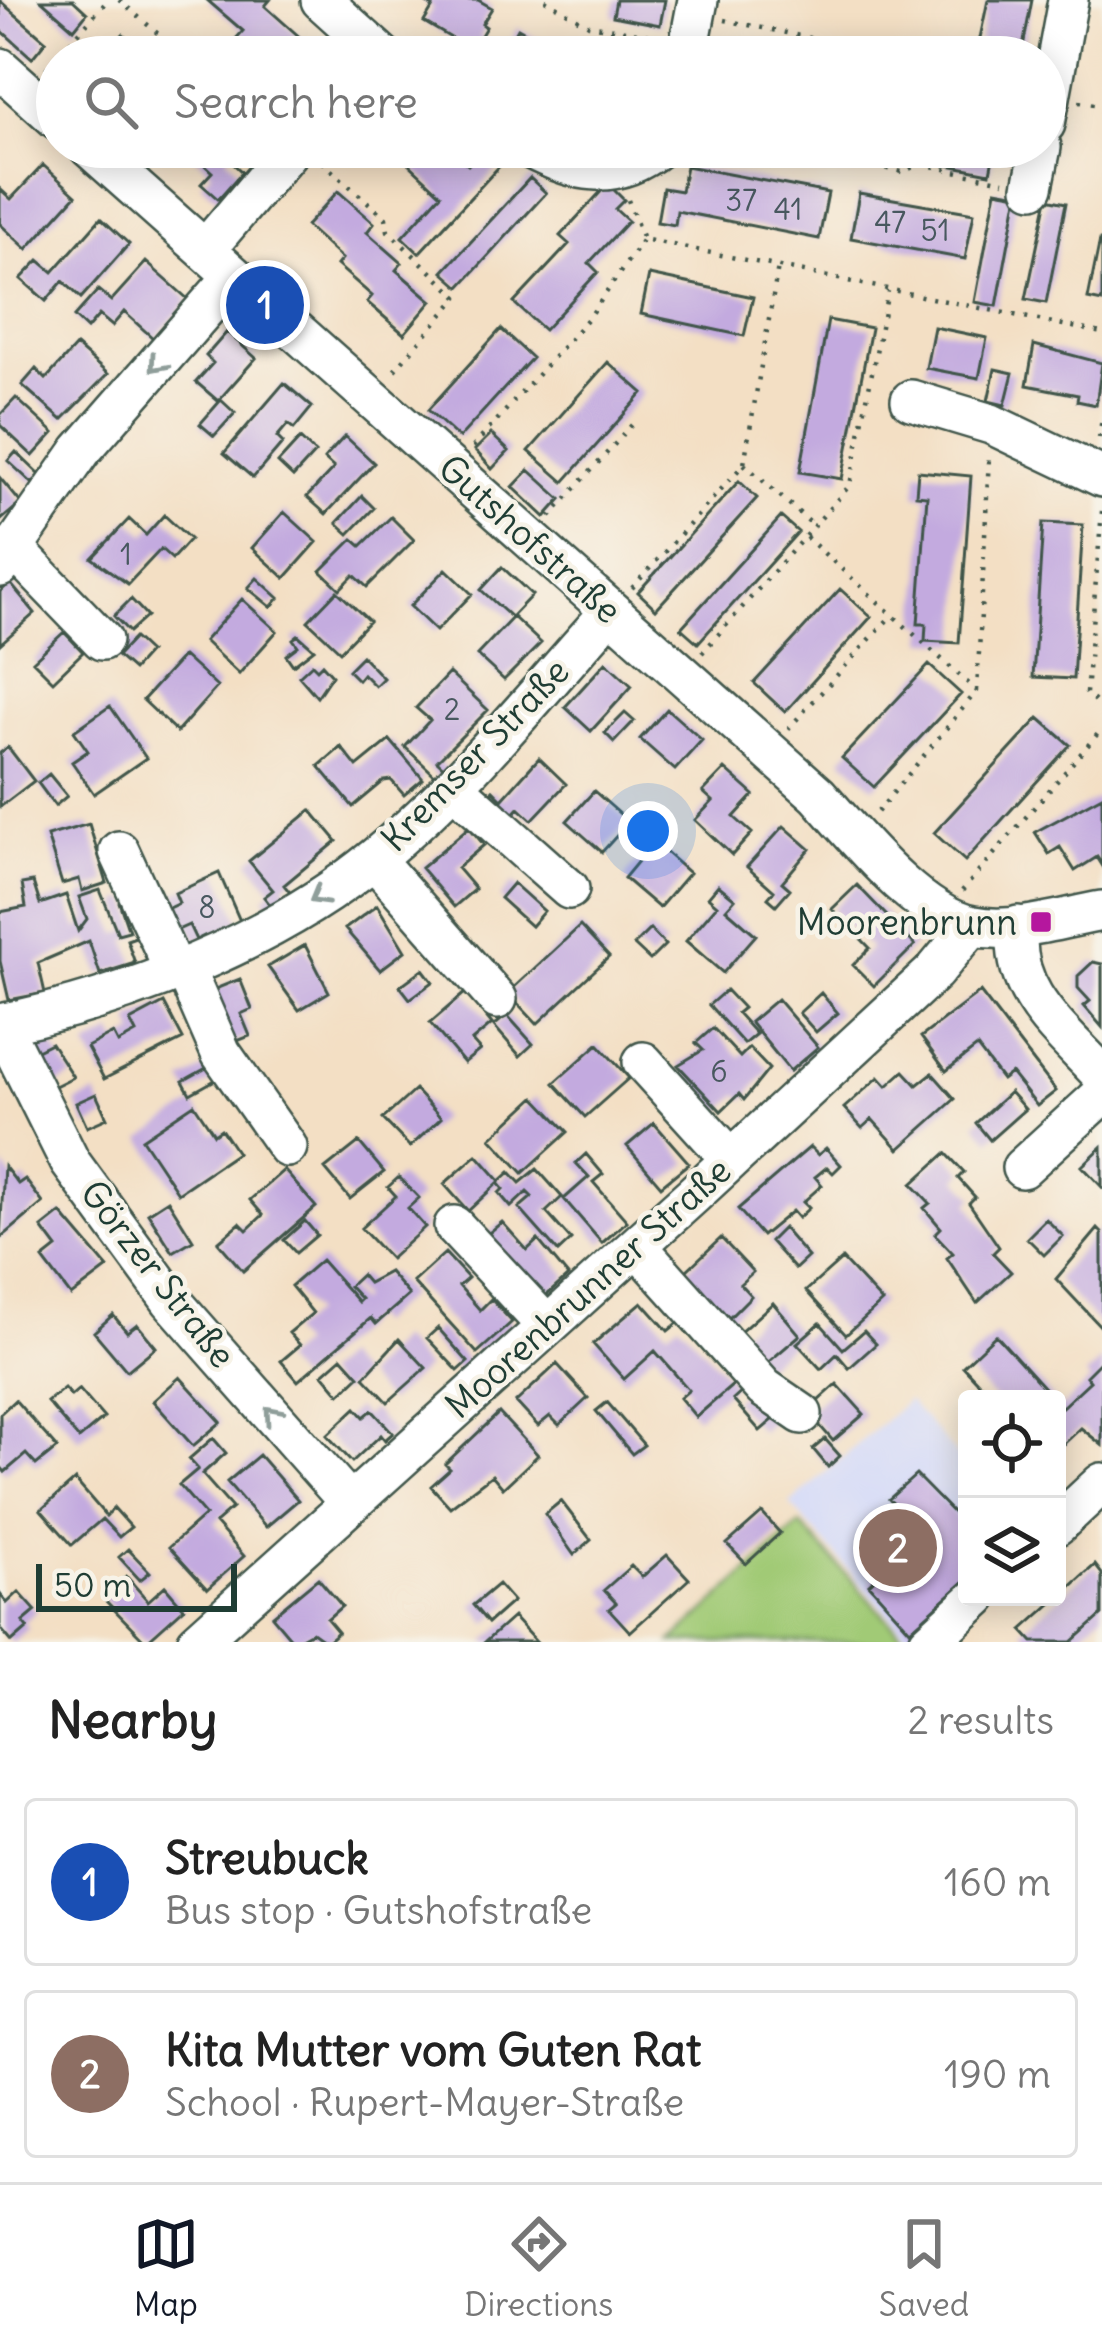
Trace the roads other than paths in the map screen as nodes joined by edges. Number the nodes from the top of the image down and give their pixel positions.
1 (321, 0) edge
2 (1068, 0) edge
3 (363, 36) edge
4 (1061, 36) edge
5 (13, 80) edge
6 (36, 100) edge
7 (113, 168) edge
8 (295, 168) edge
9 (578, 168) edge
10 (620, 168) edge
11 (1037, 168) edge
12 (1033, 187) road end
13 (219, 263) junction
14 (910, 400) dead end
15 (1102, 477) edge
16 (8, 560) edge
17 (611, 611) junction
18 (102, 640) dead end
19 (454, 787) junction
20 (118, 851) dead end
21 (374, 859) junction
22 (569, 889) dead end
23 (1102, 911) edge
24 (957, 920) junction
25 (1018, 926) junction
26 (179, 970) junction
27 (497, 999) dead end
28 (1, 1024) edge
29 (643, 1062) dead end
30 (1102, 1075) edge
31 (1102, 1095) edge
32 (287, 1147) dead end
33 (731, 1159) junction
34 (1022, 1168) dead end
35 (454, 1226) dead end
36 (637, 1246) junction
37 (547, 1326) junction
38 (802, 1414) dead end
39 (349, 1502) junction
40 (968, 1606) edge
41 (197, 1642) edge
42 (929, 1642) edge

1 - 3 street
2 - 4 street
5 - 6 street
7 - 13 street, Gutshofstraße
8 - 13 street
9 - 10 street
11 - 12 street
13 -> 16 street
13 - 17 street, Gutshofstraße
14 - 15 street
16 - 18 street
17 - 19 street, Kremser Straße
17 - 24 street, Gutshofstraße
19 - 21 street, Kremser Straße
19 - 22 street
20 - 26 street
21 -> 26 street, Kremser Straße
21 - 27 street
23 - 25 street
24 - 25 street
24 - 33 street, Moorenbrunner Straße
25 - 30 street
26 - 28 street, Kremser Straße
26 - 32 street
39 -> 28 street, Görzer Straße
29 - 33 street
31 - 34 street
33 - 36 street, Moorenbrunner Straße
35 - 37 street
36 - 37 street, Moorenbrunner Straße
36 - 38 street
37 - 39 street, Moorenbrunner Straße
39 - 41 street, Moorenbrunner Straße
40 - 42 street

